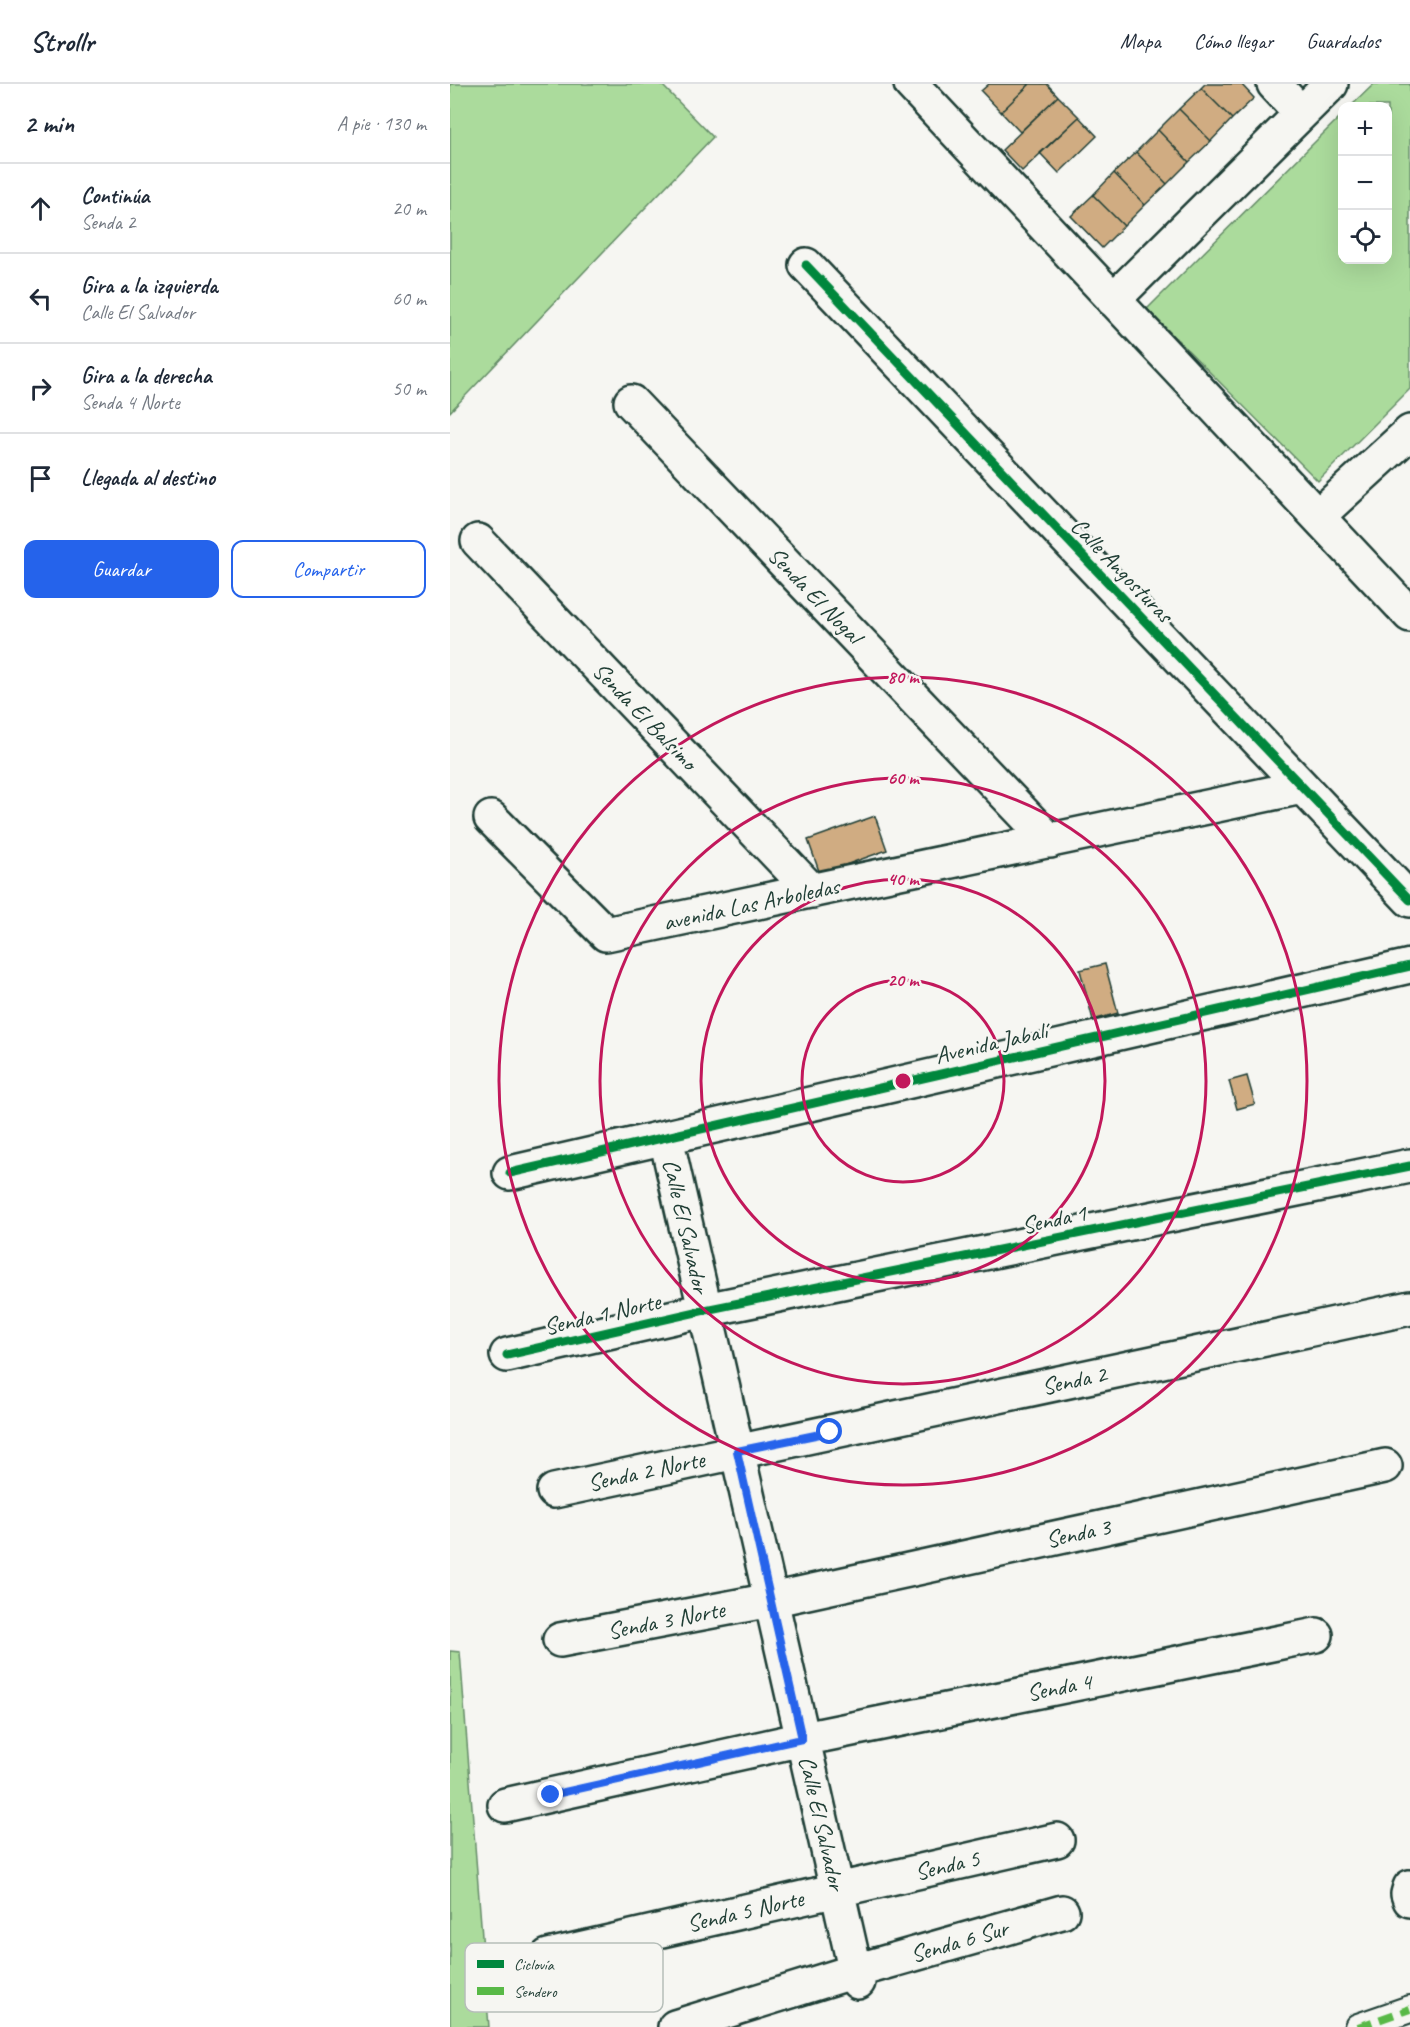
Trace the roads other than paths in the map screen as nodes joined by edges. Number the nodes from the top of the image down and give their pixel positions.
1 (911, 84) edge
2 (1274, 84) edge
3 (1331, 84) edge
4 (1301, 112) junction
5 (806, 265) dead end
6 (1113, 300) junction
7 (631, 402) dead end
8 (1410, 432) edge
9 (1318, 516) junction
10 (478, 541) dead end
11 (1410, 615) edge
12 (1302, 788) junction
13 (491, 818) dead end
14 (1050, 841) junction
15 (812, 891) junction
16 (1410, 900) edge
17 (1410, 966) edge
18 (666, 1138) junction
19 (1410, 1166) edge
20 (510, 1173) dead end
21 (1410, 1308) edge
22 (705, 1310) junction
23 (507, 1355) dead end
24 (737, 1451) junction
25 (1385, 1466) dead end
26 (554, 1491) dead end
27 (771, 1600) junction
28 (1316, 1635) dead end
29 (560, 1640) dead end
30 (802, 1739) junction
31 (506, 1805) dead end
32 (1057, 1840) dead end
33 (1410, 1887) edge
34 (837, 1890) junction
35 (1410, 1900) edge
36 (1062, 1912) dead end
37 (605, 1943) edge
38 (856, 1976) junction
39 (1410, 2009) edge
40 (675, 2027) edge
41 (1358, 2027) edge

1 - 6 street
2 - 4 street
3 - 4 street
4 - 6 street
5 - 12 street, Calle Angosturas
6 - 9 street
7 - 14 street, Senda El Nogal
8 - 9 street
9 - 11 street
10 - 15 street, Senda El Balsimo
12 - 14 street, avenida Las Arboledas
12 - 16 street, Calle Angosturas
13 - 15 street, avenida Las Arboledas
14 - 15 street, avenida Las Arboledas
17 - 18 street, Avenida Jabalí
18 - 20 street, Avenida Jabalí
18 - 22 street, Calle El Salvador
19 - 22 street, Senda 1
21 - 24 street, Senda 2
22 - 23 street, Senda 1 Norte
22 - 24 street, Calle El Salvador
24 - 26 street, Senda 2 Norte
24 - 27 street, Calle El Salvador
25 - 27 street, Senda 3
27 - 29 street, Senda 3 Norte
27 - 30 street, Calle El Salvador
28 - 30 street, Senda 4
30 - 31 street, Senda 4
30 - 34 street, Calle El Salvador
32 - 34 street, Senda 5
33 - 35 street
34 - 37 street, Senda 5 Norte
34 - 38 street, Calle El Salvador
36 - 38 street, Senda 6 Sur
38 - 40 street, Senda 6 Sur
39 - 41 street

